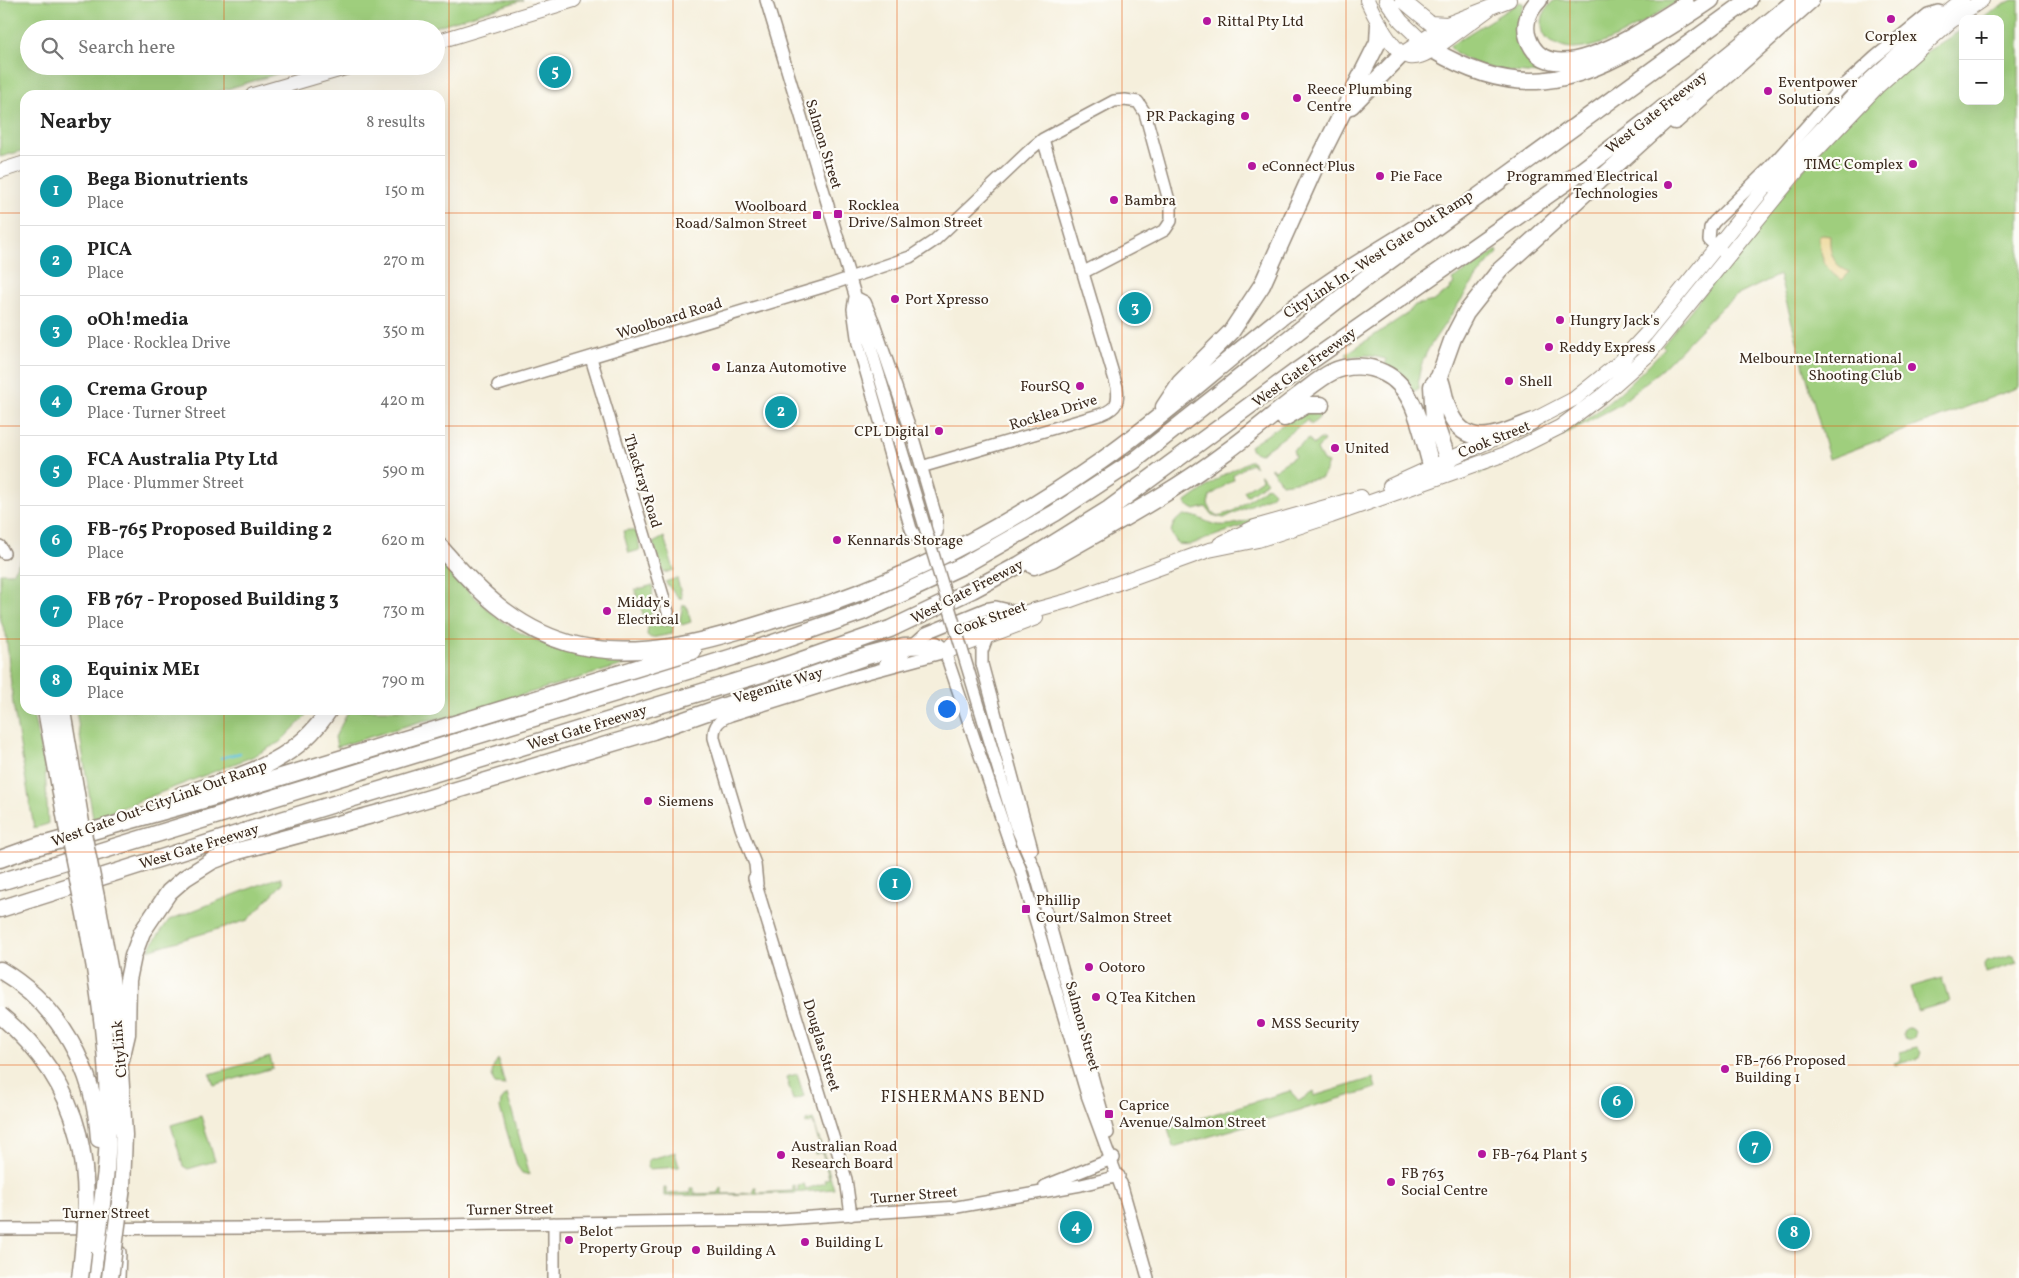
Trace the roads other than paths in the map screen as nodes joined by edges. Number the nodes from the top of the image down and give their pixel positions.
1 (574, 0) edge
2 (766, 0) edge
3 (1367, 0) edge
4 (1386, 0) edge
5 (1402, 0) edge
6 (1509, 0) edge
7 (1539, 0) edge
8 (1694, 0) edge
9 (1711, 0) edge
10 (1749, 0) edge
11 (1796, 0) edge
12 (1811, 0) edge
13 (1962, 0) edge
14 (1982, 0) edge
15 (1489, 9) junction
16 (1945, 13) junction
17 (1379, 24) junction
18 (1447, 24) junction
19 (445, 39) edge
20 (1747, 40) junction
21 (1426, 49) junction
22 (1402, 54) junction
23 (321, 75) edge
24 (270, 90) edge
25 (1814, 118) junction
26 (1333, 132) junction
27 (1814, 136) junction
28 (1043, 139) junction
29 (1536, 154) junction
30 (20, 165) edge
31 (0, 171) edge
32 (1555, 221) junction
33 (1716, 247) junction
34 (1729, 257) junction
35 (1084, 272) junction
36 (849, 278) junction
37 (855, 297) junction
38 (591, 358) junction
39 (1438, 377) junction
40 (498, 385) dead end
41 (1321, 405) dead end
42 (1156, 420) junction
43 (1531, 422) junction
44 (1227, 451) junction
45 (921, 467) junction
46 (1450, 467) junction
47 (1434, 473) junction
48 (445, 552) edge
49 (972, 590) junction
50 (839, 600) junction
51 (1071, 600) junction
52 (668, 612) dead end
53 (1022, 613) junction
54 (953, 622) joint
55 (890, 629) junction
56 (988, 635) junction
57 (912, 645) junction
58 (945, 652) junction
59 (984, 673) junction
60 (856, 676) junction
61 (956, 685) junction
62 (48, 715) edge
63 (62, 715) edge
64 (325, 715) edge
65 (715, 728) joint
66 (60, 754) junction
67 (529, 768) junction
68 (1015, 824) junction
69 (32, 848) junction
70 (0, 859) edge
71 (1020, 868) junction
72 (1034, 868) junction
73 (0, 882) edge
74 (0, 909) edge
75 (0, 970) edge
76 (0, 1015) edge
77 (1073, 1031) junction
78 (116, 1035) junction
79 (1113, 1158) junction
80 (106, 1170) junction
81 (1118, 1176) junction
82 (1020, 1195) junction
83 (851, 1215) junction
84 (554, 1223) junction
85 (120, 1228) junction
86 (0, 1229) edge
87 (80, 1278) edge
88 (92, 1278) edge
89 (110, 1278) edge
90 (119, 1278) edge
91 (554, 1278) edge
92 (1148, 1278) edge

1 - 19 main road
2 - 36 street, Salmon Street
3 - 17 main road
4 - 21 main road
5 - 18 main road
6 - 15 main road
7 - 8 highway
9 - 21 highway
10 - 29 highway, West Gate Freeway
11 - 20 highway, West Gate Freeway
12 - 32 highway
13 - 16 main road, Cook Street
14 - 34 main road, Cook Street
15 - 18 main road
15 - 21 main road
16 - 25 street, Cook Street
16 - 27 main road, Cook Street
17 - 22 main road
17 - 26 highway
18 - 21 main road
20 - 32 highway
20 - 49 highway, West Gate Freeway
21 - 22 main road
22 - 26 highway
23 - 24 main road
25 - 27 street
25 - 33 street, Cook Street
26 - 42 highway
27 - 33 main road, Cook Street
28 - 35 street, Rocklea Drive
28 - 35 street
28 - 36 street
29 - 42 highway, CityLink In - West Gate Out Ramp
29 - 73 highway, West Gate Freeway
30 - 31 main road
32 - 39 highway
33 - 34 street
33 - 43 main road, Cook Street
34 - 46 main road, Cook Street
35 - 45 street, Rocklea Drive
36 - 37 street, Salmon Street
36 - 38 street, Woolboard Road
37 - 45 street, Salmon Street
37 - 45 street, Salmon Street
37 - 68 street, Salmon Street, bridge
38 - 40 street, Woolboard Road
38 - 52 street, Thackray Road
39 - 43 highway
39 - 46 highway
41 - 44 highway
42 - 50 highway, CityLink In - West Gate Out Ramp
43 - 46 main road, Cook Street
44 - 47 highway
44 - 49 highway
46 - 47 main road, Cook Street
47 - 51 main road, Cook Street
48 - 50 highway
49 - 55 highway, West Gate Freeway
50 - 69 highway
51 - 53 main road, Cook Street
51 - 56 main road, Cook Street
53 - 54 street, Cook Street
53 - 58 main road, Cook Street
54 - 57 street, Vegemite Way
55 - 67 highway
55 - 74 highway, West Gate Freeway
56 - 58 main road, Cook Street
56 - 59 street, Salmon Street
57 - 58 highway
57 - 60 street, Vegemite Way
57 - 67 highway
58 - 60 street, Vegemite Way
58 - 61 street, Salmon Street
59 - 61 street
59 - 72 street, Salmon Street
60 - 65 street, Vegemite Way
61 - 71 street, Salmon Street
62 - 66 highway
63 - 66 highway
64 - 69 highway, West Gate Out-CityLink Out Ramp
65 - 83 street, Douglas Street
66 - 78 highway, CityLink, bridge
67 - 78 highway
68 - 71 street, Salmon Street
68 - 72 street, Salmon Street
69 - 70 highway, West Gate Out-CityLink Out Ramp
71 - 77 street, Salmon Street
72 - 77 street, Salmon Street
75 - 80 highway
76 - 87 highway, bridge
77 - 79 street, Salmon Street
78 - 80 highway, CityLink
78 - 89 highway, CityLink, bridge
79 - 81 street, Salmon Street
79 - 82 street, Turner Street
80 - 88 highway, CityLink, bridge
81 - 82 street, Turner Street
81 - 92 street, Salmon Street
82 - 83 street, Turner Street
83 - 84 street, Turner Street
84 - 85 street, Turner Street
84 - 91 street
85 - 86 street, Turner Street
85 - 90 street

